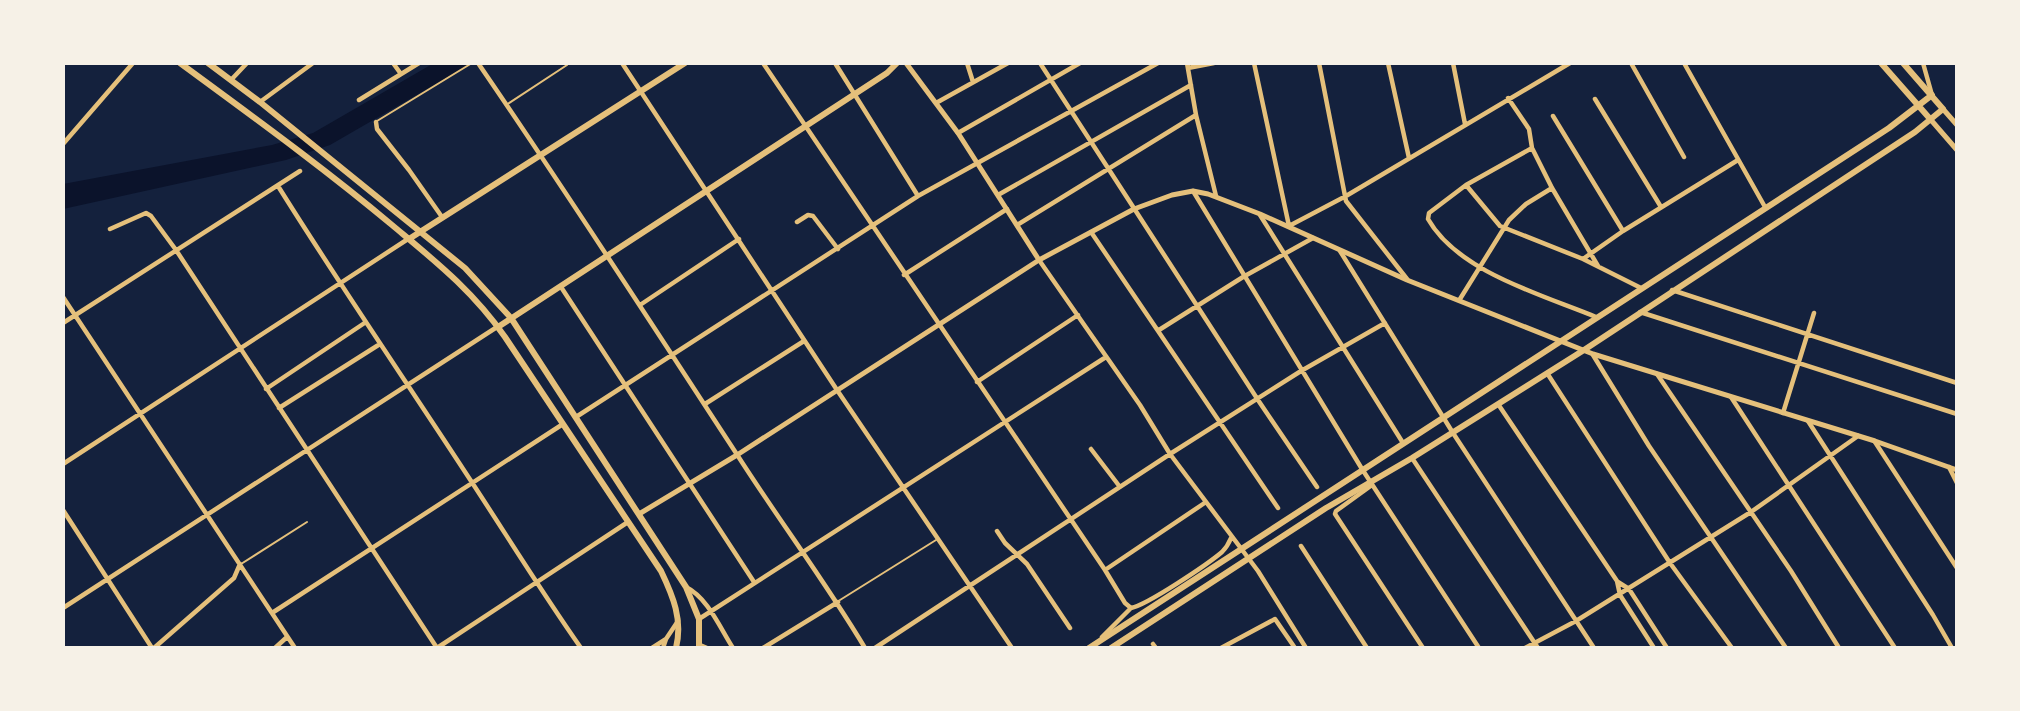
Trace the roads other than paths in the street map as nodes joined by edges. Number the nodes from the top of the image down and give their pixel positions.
1 (133, 63) edge
2 (180, 63) edge
3 (208, 63) edge
4 (247, 63) edge
5 (313, 63) edge
6 (393, 63) edge
7 (419, 63) edge
8 (472, 63) edge
9 (478, 63) edge
10 (622, 63) edge
11 (685, 63) edge
12 (763, 63) edge
13 (835, 63) edge
14 (897, 63) edge
15 (906, 63) edge
16 (967, 63) edge
17 (1008, 63) edge
18 (1040, 63) edge
19 (1080, 63) edge
20 (1158, 63) edge
21 (1214, 63) edge
22 (1254, 63) edge
23 (1319, 63) edge
24 (1388, 63) edge
25 (1453, 63) edge
26 (1570, 63) edge
27 (1631, 63) edge
28 (1684, 63) edge
29 (1881, 63) edge
30 (1903, 63) edge
31 (1923, 63) edge
32 (567, 65) edge
33 (1187, 66) edge
34 (401, 74) junction
35 (231, 80) junction
36 (1051, 80) junction
37 (973, 82) junction
38 (1191, 85) junction
39 (640, 91) junction
40 (855, 92) junction
41 (1932, 95) junction
42 (1508, 98) junction
43 (1595, 99) dead end
44 (359, 100) dead end
45 (260, 102) junction
46 (936, 103) junction
47 (506, 104) junction
48 (1919, 106) junction
49 (1943, 109) junction
50 (1072, 112) junction
51 (1196, 115) junction
52 (1553, 116) dead end
53 (1931, 120) junction
54 (376, 122) joint
55 (1465, 124) junction
56 (805, 125) junction
57 (1957, 125) edge
58 (958, 132) junction
59 (1090, 141) junction
60 (63, 144) edge
61 (1532, 148) junction
62 (1957, 150) edge
63 (541, 156) junction
64 (1684, 157) dead end
65 (1409, 158) junction
66 (1738, 160) junction
67 (978, 164) junction
68 (1109, 169) junction
69 (300, 171) dead end
70 (1466, 185) junction
71 (278, 186) junction
72 (1552, 188) junction
73 (706, 190) junction
74 (1193, 191) junction
75 (998, 195) junction
76 (918, 196) junction
77 (1216, 196) junction
78 (1346, 197) junction
79 (1661, 207) junction
80 (1765, 207) junction
81 (1007, 208) junction
82 (1134, 209) junction
83 (1260, 214) junction
84 (442, 218) junction
85 (797, 222) dead end
86 (1017, 225) junction
87 (872, 226) junction
88 (1289, 226) junction
89 (1505, 228) junction
90 (110, 229) dead end
91 (420, 231) junction
92 (1090, 231) junction
93 (1623, 231) junction
94 (1313, 238) junction
95 (408, 239) junction
96 (738, 239) junction
97 (838, 249) junction
98 (176, 250) junction
99 (1339, 250) junction
100 (1592, 253) junction
101 (1285, 254) junction
102 (607, 256) junction
103 (1040, 260) junction
104 (1583, 260) junction
105 (1599, 267) junction
106 (1479, 268) junction
107 (904, 275) junction
108 (1243, 277) junction
109 (1407, 280) junction
110 (340, 285) junction
111 (561, 287) junction
112 (1641, 288) junction
113 (772, 290) junction
114 (1671, 290) junction
115 (63, 297) edge
116 (1460, 299) junction
117 (640, 305) junction
118 (1197, 305) junction
119 (1639, 312) junction
120 (1814, 313) dead end
121 (75, 315) junction
122 (1077, 315) junction
123 (1596, 317) junction
124 (511, 318) junction
125 (366, 322) junction
126 (63, 323) edge
127 (1385, 323) junction
128 (939, 325) junction
129 (498, 327) junction
130 (1159, 330) junction
131 (1808, 334) junction
132 (804, 341) junction
133 (1561, 341) junction
134 (380, 344) junction
135 (1344, 346) junction
136 (240, 349) junction
137 (1584, 349) junction
138 (672, 353) junction
139 (1593, 354) junction
140 (1106, 357) junction
141 (1799, 362) junction
142 (1301, 371) junction
143 (1546, 372) junction
144 (1657, 373) junction
145 (977, 382) junction
146 (1957, 383) edge
147 (625, 384) junction
148 (406, 385) junction
149 (266, 389) junction
150 (837, 390) junction
151 (1730, 396) junction
152 (1258, 400) junction
153 (705, 404) junction
154 (1498, 404) junction
155 (279, 408) junction
156 (1783, 413) junction
157 (1957, 414) edge
158 (141, 415) junction
159 (576, 417) junction
160 (1443, 417) junction
161 (1808, 421) junction
162 (1005, 423) junction
163 (1220, 423) junction
164 (564, 424) junction
165 (1452, 433) junction
166 (1858, 436) junction
167 (1874, 441) junction
168 (1403, 443) junction
169 (306, 449) junction
170 (1091, 449) dead end
171 (1170, 454) junction
172 (737, 455) junction
173 (1830, 457) junction
174 (1412, 458) junction
175 (63, 464) edge
176 (1949, 467) junction
177 (1362, 469) junction
178 (1957, 470) edge
179 (472, 483) junction
180 (1957, 483) edge
181 (691, 484) junction
182 (1371, 484) junction
183 (1791, 485) junction
184 (1120, 487) junction
185 (1318, 487) dead end
186 (903, 489) junction
187 (1206, 502) junction
188 (1278, 508) dead end
189 (63, 510) edge
190 (1751, 512) junction
191 (639, 514) junction
192 (207, 515) junction
193 (1070, 520) junction
194 (307, 522) dead end
195 (629, 522) junction
196 (997, 531) dead end
197 (1711, 536) junction
198 (937, 540) junction
199 (1233, 540) junction
200 (1301, 546) dead end
201 (373, 549) junction
202 (804, 551) junction
203 (1017, 554) junction
204 (1671, 562) junction
205 (240, 564) junction
206 (1957, 568) edge
207 (1105, 570) junction
208 (108, 578) junction
209 (1617, 581) junction
210 (755, 582) junction
211 (535, 583) junction
212 (969, 586) junction
213 (686, 587) junction
214 (1629, 589) junction
215 (1620, 595) junction
216 (838, 602) junction
217 (63, 608) edge
218 (1131, 608) junction
219 (710, 612) junction
220 (272, 613) junction
221 (699, 619) junction
222 (678, 620) junction
223 (1576, 621) junction
224 (1070, 628) dead end
225 (287, 637) junction
226 (666, 639) junction
227 (1098, 642) junction
228 (1534, 642) junction
229 (700, 647) edge
230 (153, 648) edge
231 (275, 648) edge
232 (295, 648) edge
233 (437, 648) edge
234 (581, 648) edge
235 (652, 648) edge
236 (663, 648) edge
237 (676, 648) edge
238 (708, 648) edge
239 (733, 648) edge
240 (763, 648) edge
241 (865, 648) edge
242 (875, 648) edge
243 (1012, 648) edge
244 (1089, 648) edge
245 (1111, 648) edge
246 (1221, 648) edge
247 (1295, 648) edge
248 (1306, 648) edge
249 (1367, 648) edge
250 (1423, 648) edge
251 (1479, 648) edge
252 (1525, 648) edge
253 (1538, 648) edge
254 (1594, 648) edge
255 (1654, 648) edge
256 (1667, 648) edge
257 (1732, 648) edge
258 (1785, 648) edge
259 (1839, 648) edge
260 (1895, 648) edge
261 (1952, 648) edge

1 - 60 street
2 - 95 main road
3 - 35 main road
4 - 35 street
5 - 45 street
6 - 34 street
7 - 34 street
8 - 54 lane
9 - 47 street
10 - 39 street
11 - 39 main road
12 - 56 street
13 - 40 street
14 - 40 main road
15 - 46 street
16 - 37 street
17 - 37 street
18 - 36 street
19 - 36 street
20 - 50 street
21 - 33 street
22 - 88 street
23 - 78 street
24 - 65 street
25 - 55 street
26 - 42 street
27 - 64 street
28 - 66 street
29 - 48 main road
30 - 41 main road
31 - 41 street
32 - 47 lane
33 - 38 street
34 - 44 street
35 - 45 main road
36 - 50 street
36 - 58 street
37 - 46 street
38 - 51 street
38 - 59 street
39 - 63 main road
39 - 73 street
40 - 56 main road
40 - 76 street
41 - 48 main road
41 - 49 main road
42 - 55 street
42 - 61 street
43 - 79 street
45 - 91 main road
46 - 58 street
47 - 63 street
48 - 53 main road
48 - 80 main road
49 - 53 main road
49 - 57 street
50 - 59 street
50 - 67 street
51 - 68 street
51 - 77 street
52 - 93 street
53 - 62 street
53 - 114 main road
54 - 84 street
55 - 65 street
56 - 73 main road
56 - 87 street
58 - 67 street
59 - 68 street
59 - 75 street
61 - 70 street
61 - 72 street
63 - 84 main road
63 - 102 street
65 - 78 street
66 - 79 street
66 - 80 street
67 - 75 street
67 - 76 street
68 - 82 street
68 - 86 street
69 - 71 street
70 - 89 street
70 - 106 street
71 - 98 street
71 - 110 street
72 - 89 street
72 - 100 street
73 - 96 street
73 - 102 main road
74 - 77 street
74 - 82 street
74 - 108 street
75 - 81 street
76 - 87 street
77 - 83 street
78 - 88 street
78 - 109 street
79 - 93 street
80 - 112 main road
81 - 86 street
81 - 107 street
82 - 92 street
82 - 118 street
83 - 88 street
83 - 101 street
84 - 91 main road
85 - 97 street
86 - 103 street
87 - 97 street
87 - 107 street
88 - 94 street
89 - 104 street
89 - 106 street
90 - 98 street
91 - 95 main road
91 - 124 main road
92 - 103 street
92 - 130 street
93 - 100 street
94 - 99 street
94 - 101 street
95 - 110 street
95 - 129 main road
96 - 113 street
96 - 117 street
97 - 113 street
98 - 121 street
98 - 136 street
99 - 109 street
99 - 127 street
100 - 104 street
100 - 105 street
101 - 108 street
101 - 135 street
102 - 111 main road
102 - 117 street
103 - 122 street
103 - 128 street
104 - 105 street
105 - 112 street
106 - 116 street
106 - 123 street
107 - 128 street
108 - 118 street
108 - 142 street
109 - 116 street
110 - 125 street
110 - 136 street
111 - 124 main road
111 - 147 street
112 - 123 main road
113 - 132 street
113 - 138 street
114 - 119 main road
114 - 131 street
115 - 121 street
116 - 133 street
117 - 138 street
118 - 130 street
118 - 152 street
119 - 137 main road
119 - 141 street
120 - 131 street
121 - 126 street
121 - 158 street
122 - 140 street
122 - 145 street
123 - 133 main road
124 - 129 main road
124 - 159 main road
125 - 134 street
125 - 149 street
127 - 135 street
127 - 160 street
128 - 145 street
128 - 150 street
129 - 148 street
129 - 164 main road
130 - 163 street
131 - 141 street
131 - 146 street
132 - 150 street
132 - 153 street
133 - 137 street
133 - 160 main road
134 - 148 street
134 - 155 street
135 - 142 street
135 - 168 street
136 - 149 street
136 - 158 street
137 - 139 street
137 - 143 main road
138 - 147 street
138 - 153 street
139 - 144 street
139 - 197 street
140 - 162 street
140 - 171 street
141 - 156 street
141 - 157 street
142 - 152 street
142 - 177 street
143 - 154 main road
143 - 204 street
144 - 151 street
144 - 190 street
145 - 162 street
147 - 159 street
147 - 181 street
148 - 169 street
148 - 179 street
149 - 155 street
150 - 172 street
150 - 186 street
151 - 156 street
151 - 183 street
152 - 163 street
152 - 185 street
153 - 172 street
154 - 165 main road
154 - 209 street
155 - 169 street
156 - 161 street
158 - 175 street
158 - 192 street
159 - 191 main road
160 - 165 street
160 - 168 main road
161 - 166 street
161 - 173 street
162 - 186 street
162 - 193 street
163 - 171 street
163 - 188 street
164 - 179 street
164 - 195 main road
165 - 174 main road
165 - 223 street
166 - 167 street
166 - 173 street
167 - 176 street
167 - 206 street
168 - 177 main road
169 - 192 street
169 - 201 street
170 - 184 street
171 - 184 street
171 - 187 street
172 - 181 street
172 - 202 street
173 - 183 street
173 - 261 street
174 - 182 main road
174 - 228 street
176 - 178 street
176 - 180 street
177 - 182 street
177 - 227 main road
179 - 201 street
179 - 211 street
181 - 191 street
181 - 210 street
182 - 245 main road
182 - 250 street
182 - 251 street
183 - 190 street
183 - 260 street
184 - 193 street
186 - 198 street
186 - 202 street
187 - 199 street
187 - 207 street
189 - 208 street
190 - 197 street
190 - 259 street
191 - 213 main road
192 - 205 street
192 - 208 street
193 - 203 street
193 - 207 street
194 - 205 lane
195 - 211 street
195 - 222 main road
196 - 203 street
197 - 204 street
197 - 258 street
198 - 212 street
198 - 216 lane
199 - 218 street
199 - 248 street
200 - 249 street
201 - 220 street
201 - 233 street
202 - 210 street
202 - 216 street
203 - 212 street
203 - 224 street
204 - 214 street
204 - 257 street
205 - 220 street
205 - 230 street
207 - 218 street
208 - 217 street
208 - 230 street
209 - 214 street
209 - 215 street
210 - 219 street
211 - 233 street
211 - 234 street
212 - 242 street
212 - 243 street
213 - 219 street
213 - 221 main road
214 - 215 street
214 - 256 street
215 - 223 street
215 - 255 street
216 - 240 street
216 - 241 street
218 - 227 street
219 - 221 street
219 - 239 street
220 - 225 street
221 - 229 main road
222 - 226 street
222 - 237 main road
223 - 228 street
223 - 254 street
225 - 231 street
225 - 232 street
226 - 235 street
226 - 236 street
227 - 244 main road
228 - 252 street
228 - 253 street
229 - 238 street
246 - 247 street

